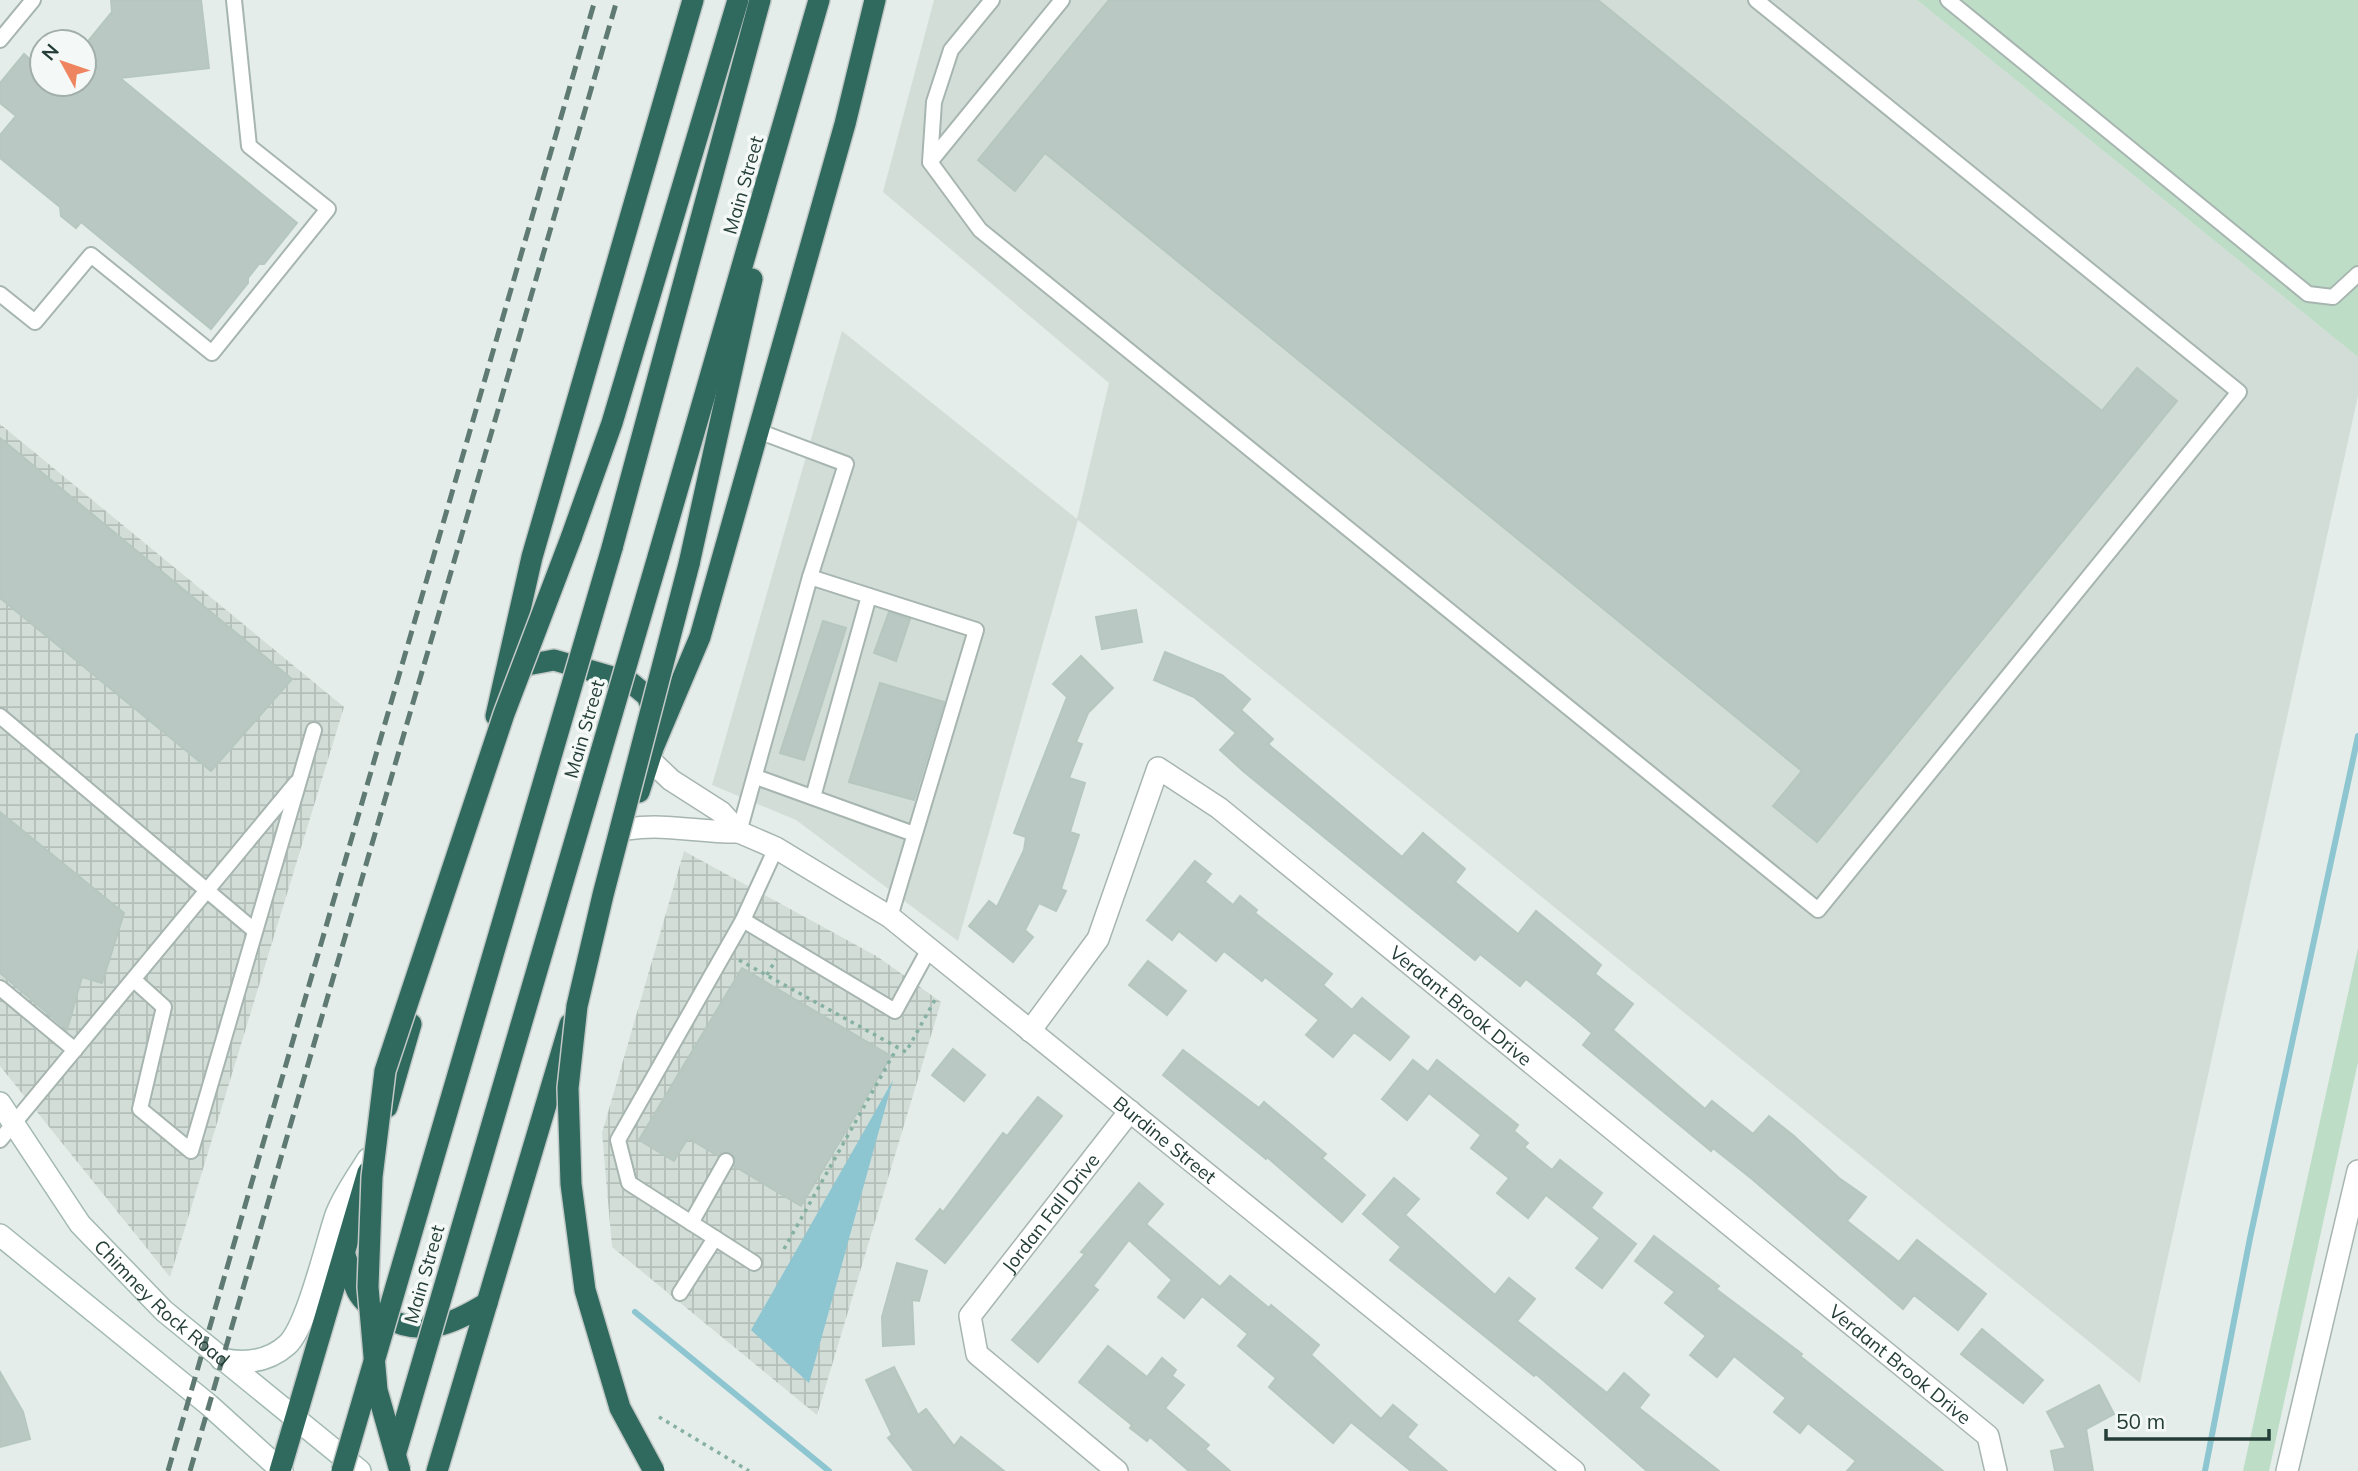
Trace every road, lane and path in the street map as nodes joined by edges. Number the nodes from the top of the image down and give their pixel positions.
1 (33, 0) edge
2 (234, 0) edge
3 (693, 0) edge
4 (738, 0) edge
5 (760, 0) edge
6 (819, 0) edge
7 (875, 0) edge
8 (992, 0) edge
9 (1062, 0) edge
10 (1756, 0) edge
11 (1948, 0) edge
12 (0, 40) edge
13 (798, 75) junction
14 (930, 162) junction
15 (2358, 274) edge
16 (0, 294) edge
17 (758, 431) junction
18 (810, 578) junction
19 (869, 596) junction
20 (500, 701) junction
21 (0, 716) edge
22 (314, 730) dead end
23 (651, 753) junction
24 (756, 777) junction
25 (300, 778) junction
26 (813, 797) junction
27 (628, 829) junction
28 (739, 832) junction
29 (914, 834) junction
30 (776, 848) junction
31 (208, 891) junction
32 (890, 917) junction
33 (743, 920) junction
34 (255, 931) junction
35 (929, 949) junction
36 (777, 956) dead end
37 (754, 968) junction
38 (731, 970) dead end
39 (751, 973) dead end
40 (767, 975) junction
41 (134, 980) junction
42 (0, 988) edge
43 (937, 996) dead end
44 (1030, 1031) junction
45 (897, 1048) junction
46 (75, 1050) junction
47 (0, 1103) edge
48 (1129, 1111) junction
49 (7, 1132) edge
50 (376, 1145) junction
51 (726, 1161) dead end
52 (2358, 1171) edge
53 (691, 1223) junction
54 (0, 1235) edge
55 (715, 1238) junction
56 (784, 1250) dead end
57 (345, 1255) junction
58 (754, 1263) dead end
59 (680, 1293) dead end
60 (486, 1303) junction
61 (221, 1359) junction
62 (659, 1417) dead end
63 (297, 1422) junction
64 (281, 1471) edge
65 (342, 1471) edge
66 (360, 1471) edge
67 (390, 1471) edge
68 (400, 1471) edge
69 (437, 1471) edge
70 (654, 1471) edge
71 (749, 1471) edge
72 (1117, 1471) edge
73 (1574, 1471) edge
74 (1996, 1471) edge
75 (2287, 1471) edge

1 - 12 lane
2 - 16 lane
3 - 20 highway
4 - 68 highway, bridge
5 - 65 highway, Main Street, bridge
6 - 13 highway, Main Street
7 - 17 highway
8 - 14 lane
9 - 14 lane
10 - 14 lane
11 - 15 lane
13 - 67 highway, Main Street, bridge
13 - 70 highway, bridge
17 - 18 lane
17 - 23 highway
18 - 19 lane
18 - 24 lane
19 - 26 lane
19 - 29 lane
20 - 23 highway
20 - 50 highway
21 - 31 lane
22 - 25 lane
23 - 27 highway
23 - 28 street, Burdine Street
24 - 26 lane
24 - 28 lane
25 - 31 lane
25 - 34 lane
26 - 29 lane
27 - 28 street, Burdine Street
27 - 60 highway
28 - 30 street, Burdine Street
29 - 32 lane
30 - 32 street, Burdine Street
30 - 33 lane
31 - 34 lane
31 - 41 lane
32 - 35 street, Burdine Street
33 - 35 lane
33 - 53 lane
34 - 41 lane
35 - 44 street, Burdine Street
36 - 40 path
37 - 38 path
37 - 39 path
37 - 40 path
40 - 45 path
41 - 46 lane
42 - 46 lane
43 - 45 path
44 - 48 street, Burdine Street
44 - 74 street, Verdant Brook Drive
45 - 56 path
46 - 49 lane
47 - 49 street, Chimney Rock Road
48 - 72 street, Jordan Fall Drive
48 - 73 street, Burdine Street
49 - 61 street, Chimney Rock Road
50 - 57 highway
50 - 61 street
51 - 53 lane
52 - 75 street
53 - 55 lane
54 - 64 street
55 - 58 lane
55 - 59 lane
57 - 60 highway
57 - 63 highway
60 - 69 highway
61 - 63 street, Chimney Rock Road
62 - 71 path
63 - 64 highway
63 - 66 street, Chimney Rock Road

